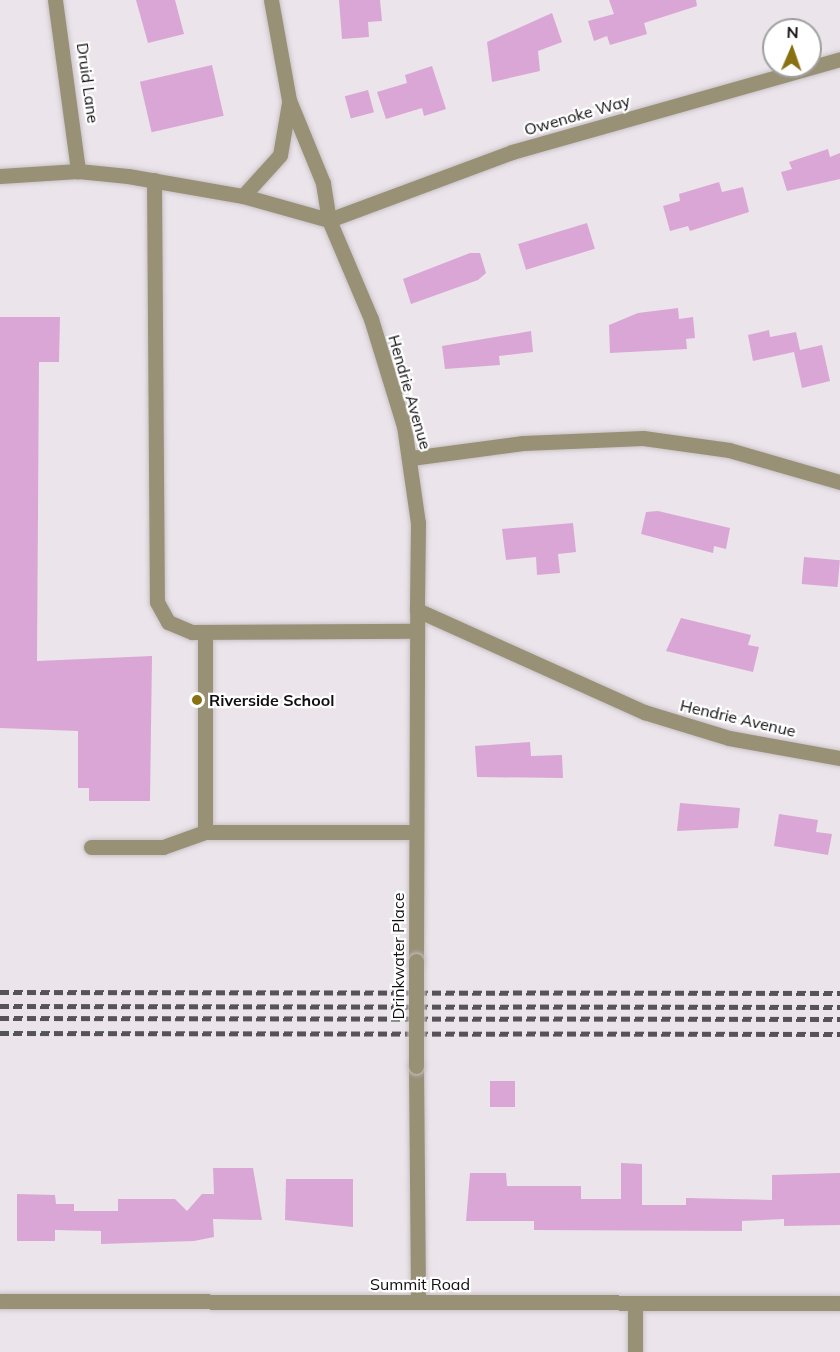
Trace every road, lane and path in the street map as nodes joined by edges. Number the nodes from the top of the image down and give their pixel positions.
1 (55, 0) edge
2 (271, 0) edge
3 (840, 59) edge
4 (289, 100) junction
5 (78, 171) junction
6 (0, 176) edge
7 (154, 180) junction
8 (243, 196) junction
9 (329, 220) junction
10 (411, 458) junction
11 (840, 482) edge
12 (417, 610) junction
13 (417, 631) junction
14 (205, 632) junction
15 (840, 759) edge
16 (206, 832) junction
17 (416, 832) junction
18 (91, 847) dead end
19 (0, 1301) edge
20 (418, 1301) junction
21 (840, 1303) edge
22 (635, 1304) junction
23 (635, 1352) edge

1 - 5 street, Druid Lane
2 - 4 street
3 - 9 street, Owenoke Way
4 - 8 street
4 - 9 street, Hendrie Avenue
5 - 6 street
5 - 7 street
7 - 8 street
7 - 14 street
8 - 9 street
9 - 10 street, Hendrie Avenue
10 - 11 street
10 - 12 street, Hendrie Avenue
12 - 13 street, Drinkwater Place
12 - 15 street, Hendrie Avenue
13 - 14 street
13 - 17 street, Drinkwater Place
14 - 16 street
16 - 17 street
16 - 18 street
17 - 20 street, Drinkwater Place, bridge
19 - 20 street, Summit Road
20 - 22 street, Summit Road
21 - 22 street, Summit Road
22 - 23 street

